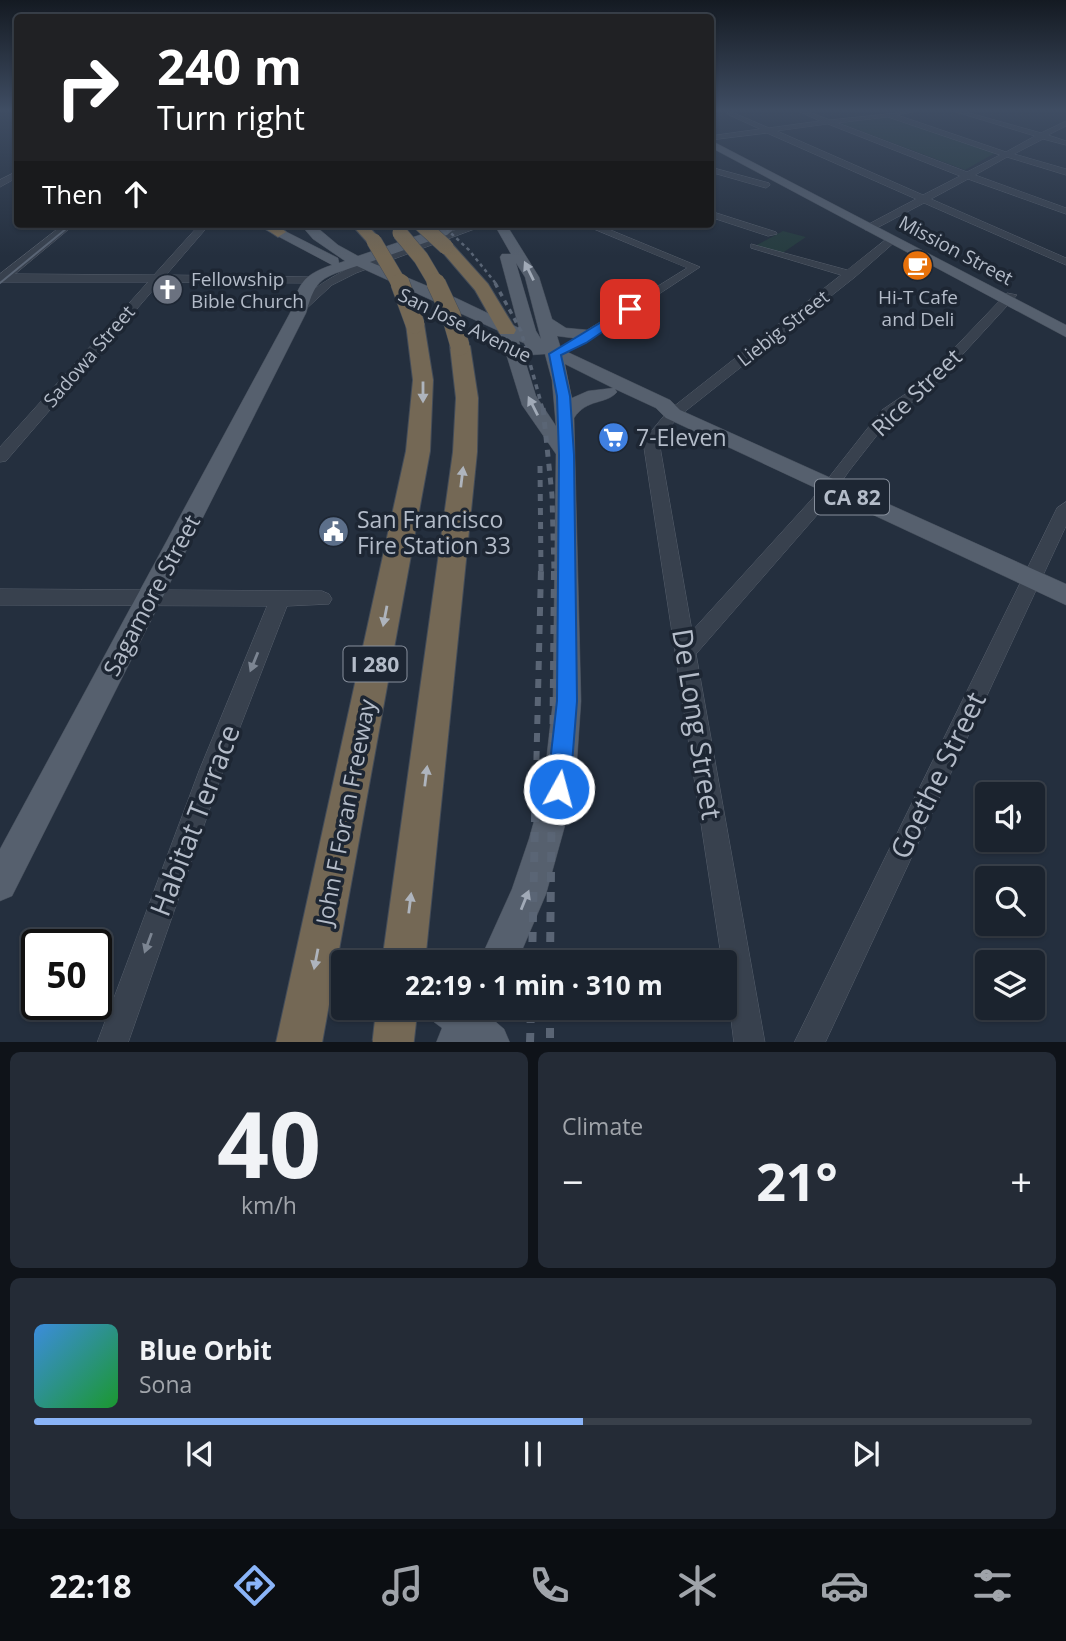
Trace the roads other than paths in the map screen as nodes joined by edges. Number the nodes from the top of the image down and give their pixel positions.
1 (742, 160) edge
2 (833, 160) edge
3 (928, 160) edge
4 (996, 160) edge
5 (1025, 160) edge
6 (714, 170) edge
7 (1066, 172) edge
8 (968, 175) junction
9 (766, 185) junction
10 (790, 185) junction
11 (924, 199) junction
12 (822, 202) junction
13 (1066, 211) edge
14 (714, 215) edge
15 (872, 227) junction
16 (65, 228) edge
17 (202, 228) edge
18 (270, 228) edge
19 (310, 228) edge
20 (362, 228) edge
21 (396, 228) edge
22 (427, 228) edge
23 (451, 228) edge
24 (462, 228) edge
25 (472, 228) edge
26 (487, 228) edge
27 (502, 228) edge
28 (597, 228) edge
29 (772, 234) dead end
30 (444, 239) junction
31 (892, 240) junction
32 (755, 246) dead end
33 (313, 251) junction
34 (1066, 262) edge
35 (355, 265) junction
36 (851, 275) junction
37 (1, 278) edge
38 (158, 278) junction
39 (311, 280) junction
40 (1009, 298) junction
41 (302, 306) junction
42 (524, 306) junction
43 (546, 322) junction
44 (1066, 324) edge
45 (507, 330) junction
46 (1066, 332) edge
47 (588, 335) junction
48 (460, 346) joint
49 (523, 346) junction
50 (557, 362) junction
51 (607, 393) junction
52 (673, 414) junction
53 (565, 418) junction
54 (567, 455) junction
55 (0, 457) edge
56 (828, 486) junction
57 (1066, 508) edge
58 (1031, 579) junction
59 (1066, 595) edge
60 (0, 597) edge
61 (149, 598) junction
62 (280, 599) junction
63 (322, 599) dead end
64 (687, 650) junction
65 (0, 884) edge
66 (404, 950) edge
67 (503, 950) edge
68 (395, 1020) edge
69 (406, 1020) edge
70 (303, 1022) edge
71 (112, 1042) edge
72 (391, 1042) edge
73 (750, 1042) edge
74 (809, 1042) edge

1 - 10 main road, Mission Street
2 - 11 street
3 - 8 street
4 - 8 street
5 - 7 street
6 - 9 street
8 - 11 street
8 - 13 street
9 - 10 main road
9 - 12 main road
10 - 12 main road, Mission Street
11 - 15 street
11 - 34 street
12 - 15 main road, Mission Street
14 - 29 street
15 - 31 main road, Mission Street
15 - 40 main road, Mission Street
16 - 37 street
17 - 38 street, Sadowa Street
18 - 33 main road, San Jose Avenue / CA 82
19 - 35 main road, San Jose Avenue
20 -> 70 highway, John F Foran Freeway / I 280, bridge
21 - 48 highway, I 280, bridge
22 - 30 highway, bridge
23 - 30 main road
24 - 30 street
25 - 35 street, Sagamore Street
26 - 42 main road
43 -> 27 main road
28 - 47 street
30 - 35 main road
30 - 45 highway
31 - 36 street, Liebig Street
31 - 40 main road, Mission Street
32 - 36 street
33 - 35 main road, San Jose Avenue / CA 82
33 - 39 main road, Sagamore Street
35 - 39 main road
35 - 41 street, Sagamore Street
35 - 45 main road, San Jose Avenue
35 - 49 main road, San Jose Avenue / CA 82
36 - 52 street, Liebig Street
37 - 38 street
38 - 39 street
38 - 55 street, Sadowa Street
39 - 41 main road, Sagamore Street
40 - 44 main road, Mission Street
40 - 46 main road, Mission Street
40 - 56 street, Rice Street
41 - 61 main road, Sagamore Street
42 - 45 main road
42 - 49 main road
43 - 47 main road
43 - 50 main road
45 - 49 main road
47 - 50 main road
66 -> 48 highway, I 280
49 - 50 main road, San Jose Avenue / CA 82
54 -> 49 main road
50 - 51 main road, San Jose Avenue / CA 82
50 - 52 main road, San Jose Avenue / CA 82
50 - 53 main road
51 - 52 main road, San Jose Avenue / CA 82
51 - 53 main road
52 - 56 main road, San Jose Avenue / CA 82
52 - 64 street, De Long Street
53 - 54 main road
67 -> 54 main road
56 - 58 main road, San Jose Avenue / CA 82
56 - 64 street, Rice Street
57 - 58 street, Goethe Street
58 - 59 main road, San Jose Avenue / CA 82
58 - 74 street, Goethe Street
60 - 61 street
61 - 62 street
61 - 65 main road, Sagamore Street
62 - 63 street
62 -> 71 street, Habitat Terrace
64 - 73 street, De Long Street
68 - 72 highway, bridge
69 - 72 main road

